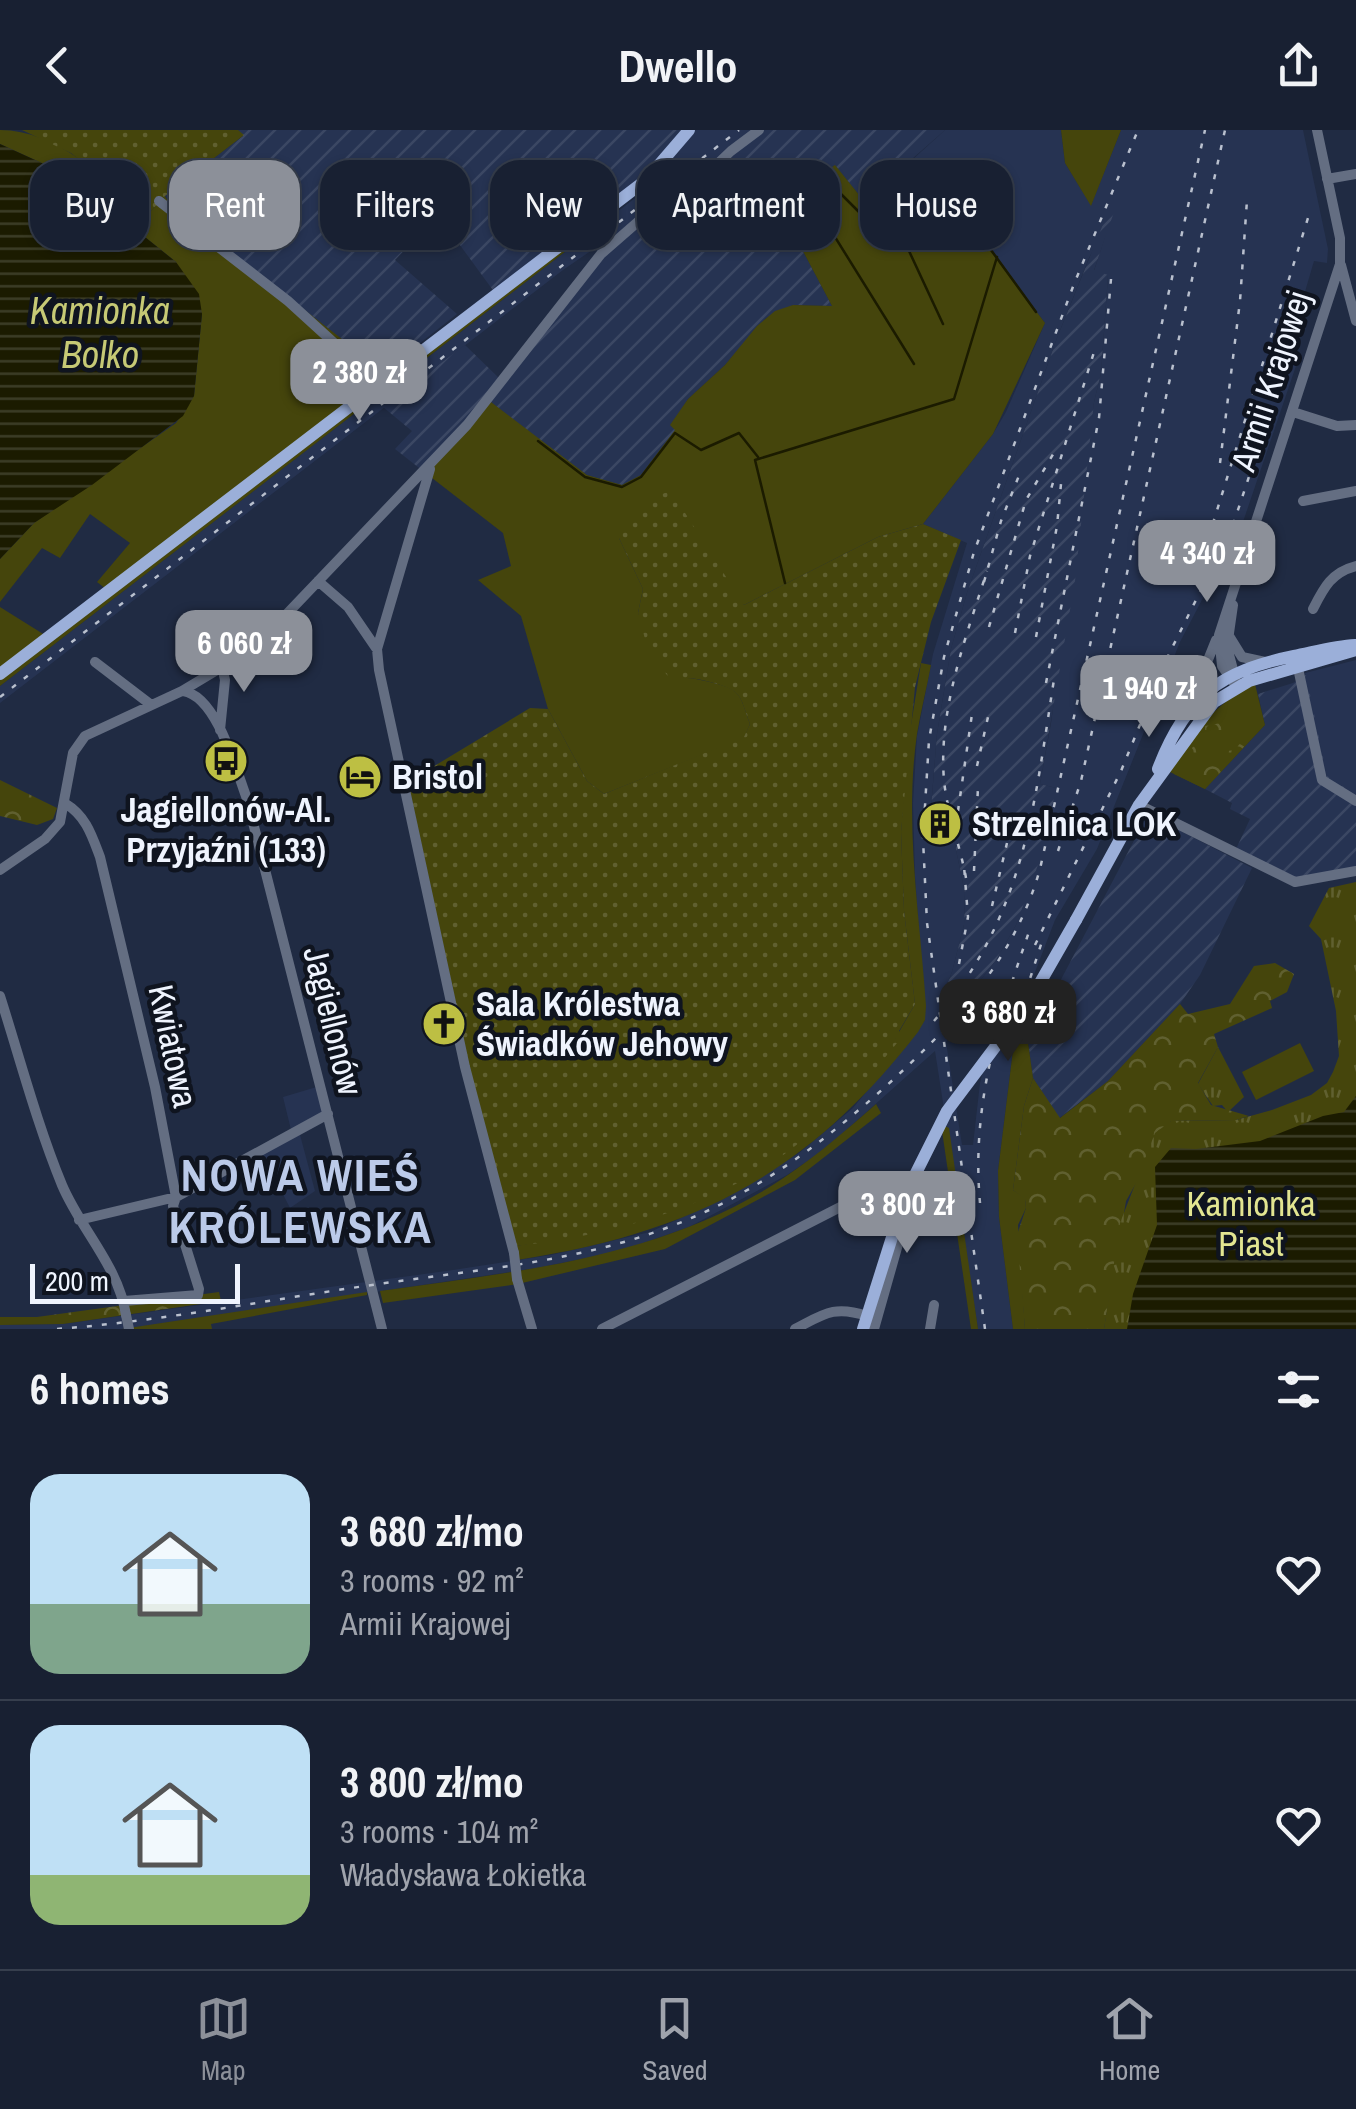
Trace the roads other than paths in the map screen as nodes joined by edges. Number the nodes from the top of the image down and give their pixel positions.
1 (690, 130) edge
2 (758, 130) edge
3 (1317, 130) edge
4 (664, 160) edge
5 (725, 160) edge
6 (1356, 174) edge
7 (1327, 179) junction
8 (637, 187) edge
9 (158, 202) dead end
10 (637, 224) edge
11 (1340, 264) junction
12 (1354, 299) edge
13 (1356, 320) edge
14 (378, 382) junction
15 (1293, 412) junction
16 (1356, 424) edge
17 (438, 455) junction
18 (1356, 491) edge
19 (1303, 501) dead end
20 (1356, 566) edge
21 (318, 581) junction
22 (1313, 609) dead end
23 (1224, 635) junction
24 (1356, 647) edge
25 (377, 649) junction
26 (95, 662) dead end
27 (1266, 662) junction
28 (222, 667) junction
29 (1298, 668) junction
30 (0, 674) edge
31 (1233, 678) junction
32 (182, 691) junction
33 (150, 704) junction
34 (1185, 718) junction
35 (220, 730) junction
36 (1154, 781) junction
37 (1356, 801) edge
38 (66, 804) junction
39 (1139, 805) junction
40 (0, 870) edge
41 (1356, 871) edge
42 (0, 996) edge
43 (328, 1114) junction
44 (176, 1198) junction
45 (79, 1220) junction
46 (124, 1301) junction
47 (934, 1305) dead end
48 (868, 1325) edge
49 (129, 1329) edge
50 (382, 1329) edge
51 (532, 1329) edge
52 (602, 1329) edge
53 (795, 1329) edge
54 (930, 1329) edge

1 - 4 main road
2 - 5 street
3 - 7 street, Armii Krajowej
6 - 7 street
7 - 11 street, Armii Krajowej
8 - 14 main road
9 - 14 street
10 - 17 street
11 - 12 street
11 - 15 street, Armii Krajowej
12 - 13 street
14 - 30 main road
15 - 16 street
15 - 23 street, Armii Krajowej
17 - 21 street
17 - 25 street
18 - 19 street
20 - 22 street
21 - 25 street
21 - 28 street
23 - 27 street
23 - 31 street, Armii Krajowej
23 - 34 street
24 - 27 main road
24 - 29 main road
25 - 51 street, bridge
26 - 33 street
27 - 31 main road
28 - 32 street
28 - 35 street, Jagiellonów
29 - 31 main road
29 - 37 street
31 - 34 main road
31 - 36 main road
32 - 33 street
32 - 35 street, Jagiellonów
33 - 38 street
34 - 36 main road
35 - 43 street, Jagiellonów
36 - 39 main road
38 - 40 street
38 - 44 street, Kwiatowa
39 - 41 street
39 - 48 main road, bridge
42 - 45 street
43 - 44 street
43 - 50 street, Jagiellonów
44 - 45 street
44 - 46 street, Kwiatowa
45 - 46 street
46 - 49 street, bridge
47 - 54 street
48 - 52 street
48 - 53 street

